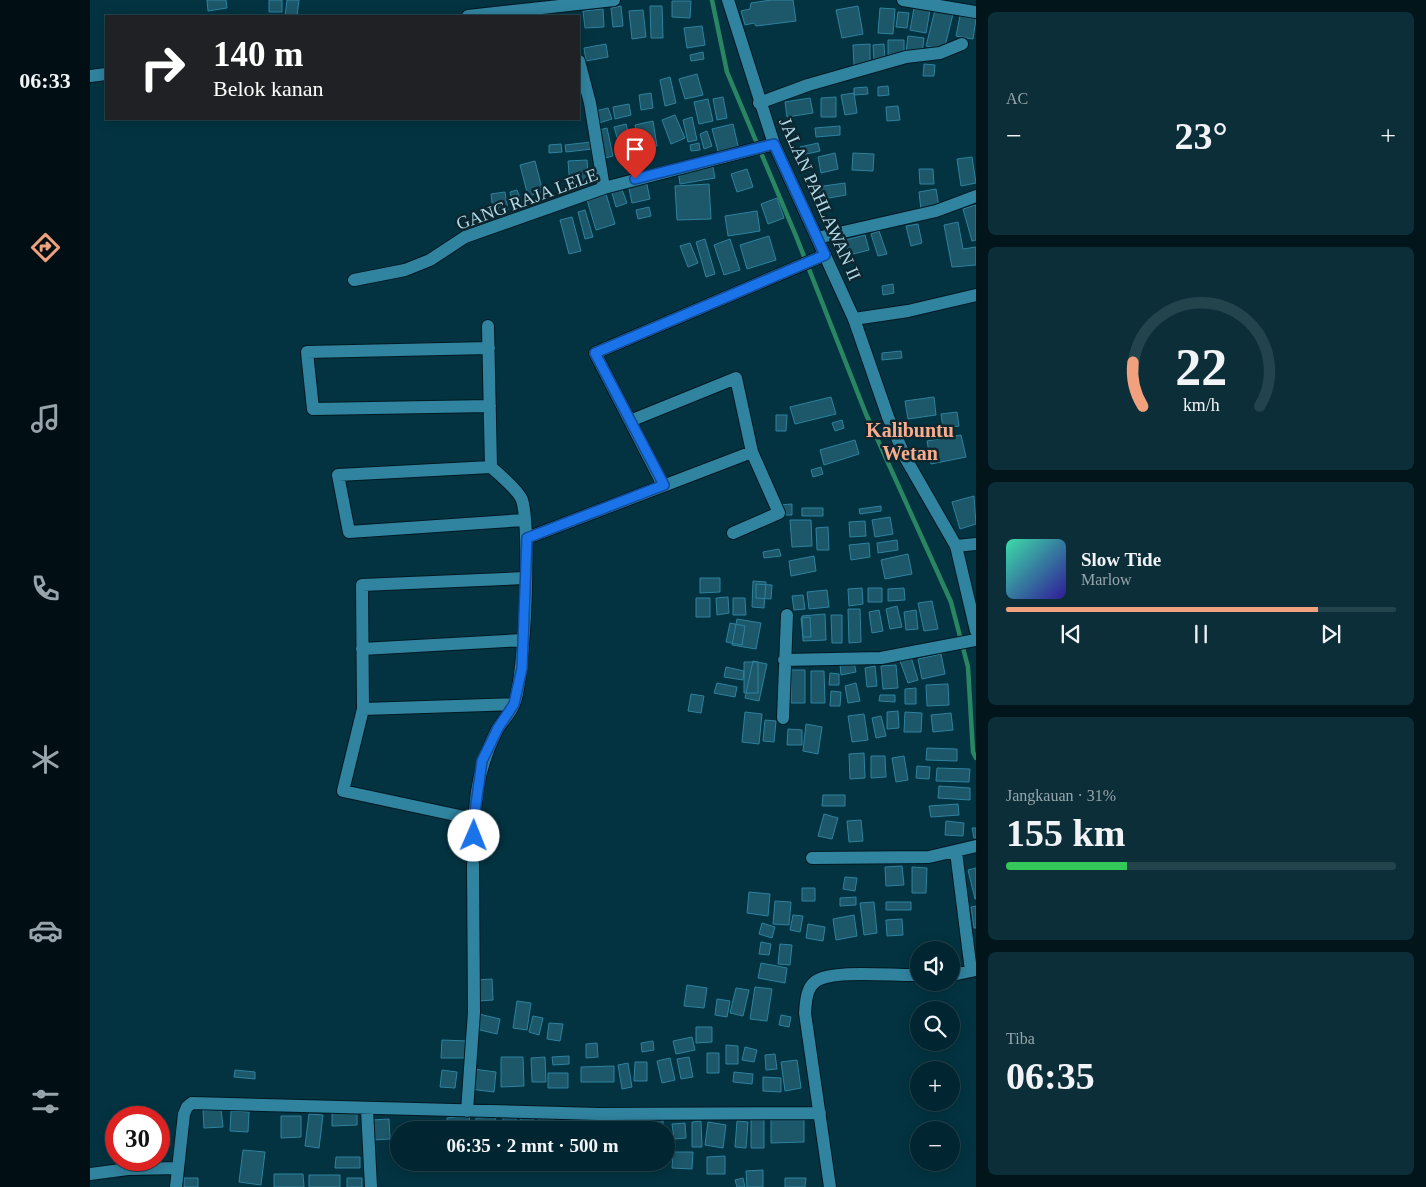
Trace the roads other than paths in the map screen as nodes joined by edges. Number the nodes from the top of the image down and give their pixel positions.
1 (614, 0) edge
2 (728, 0) edge
3 (903, 0) edge
4 (565, 11) edge
5 (976, 12) edge
6 (487, 15) edge
7 (962, 44) dead end
8 (580, 65) edge
9 (105, 74) edge
10 (90, 76) edge
11 (759, 103) junction
12 (773, 145) junction
13 (604, 188) junction
14 (976, 196) edge
15 (817, 238) junction
16 (825, 255) junction
17 (354, 280) dead end
18 (976, 295) edge
19 (854, 319) junction
20 (488, 326) dead end
21 (489, 348) junction
22 (490, 406) junction
23 (630, 421) junction
24 (752, 452) junction
25 (491, 467) junction
26 (664, 485) junction
27 (524, 520) junction
28 (733, 533) dead end
29 (527, 538) junction
30 (976, 544) edge
31 (956, 546) junction
32 (525, 578) junction
33 (972, 595) edge
34 (787, 615) dead end
35 (976, 631) edge
36 (523, 640) junction
37 (972, 641) edge
38 (362, 649) junction
39 (784, 660) junction
40 (514, 704) junction
41 (362, 709) junction
42 (783, 718) dead end
43 (474, 819) junction
44 (474, 836) dead end
45 (976, 846) edge
46 (956, 852) junction
47 (812, 858) dead end
48 (474, 864) dead end
49 (974, 970) edge
50 (960, 973) edge
51 (910, 976) edge
52 (366, 1109) junction
53 (467, 1111) junction
54 (820, 1113) junction
55 (178, 1168) junction
56 (90, 1174) edge
57 (176, 1187) edge
58 (371, 1187) edge
59 (830, 1187) edge

1 - 4 street
2 - 11 street, JALAN PAHLAWAN II
3 - 5 street
4 - 6 street
7 - 11 street
8 - 13 street
9 - 10 street
11 - 12 street, JALAN PAHLAWAN II
12 - 13 street, GANG RAJA LELE
12 - 15 street, JALAN PAHLAWAN II
13 - 17 street, GANG RAJA LELE
14 - 15 street
15 - 16 street, JALAN PAHLAWAN II
16 - 19 street, JALAN PAHLAWAN II
16 - 23 street
18 - 19 street
19 - 31 street, JALAN PAHLAWAN II
20 - 21 street
21 - 22 street
21 - 22 street
22 - 25 street
23 - 24 street
23 - 26 street
24 - 26 street
24 - 28 street
25 - 27 street
25 - 27 street
26 - 29 street
27 - 29 street
29 - 32 street
30 - 31 street
31 - 33 street, JALAN PAHLAWAN II
32 - 36 street
32 - 38 street
33 - 35 street, JALAN PAHLAWAN II
34 - 39 street
36 - 38 street
36 - 40 street
37 - 39 street
38 - 41 street
39 - 42 street
40 - 41 street
40 - 43 street
41 - 43 street
43 - 44 street
45 - 46 street
46 - 47 street
46 - 49 street
48 - 53 street
49 - 50 street
51 - 54 street
52 - 53 street
52 - 55 street
52 - 58 street
53 - 54 street
54 - 59 street
55 - 56 street
55 - 57 street

